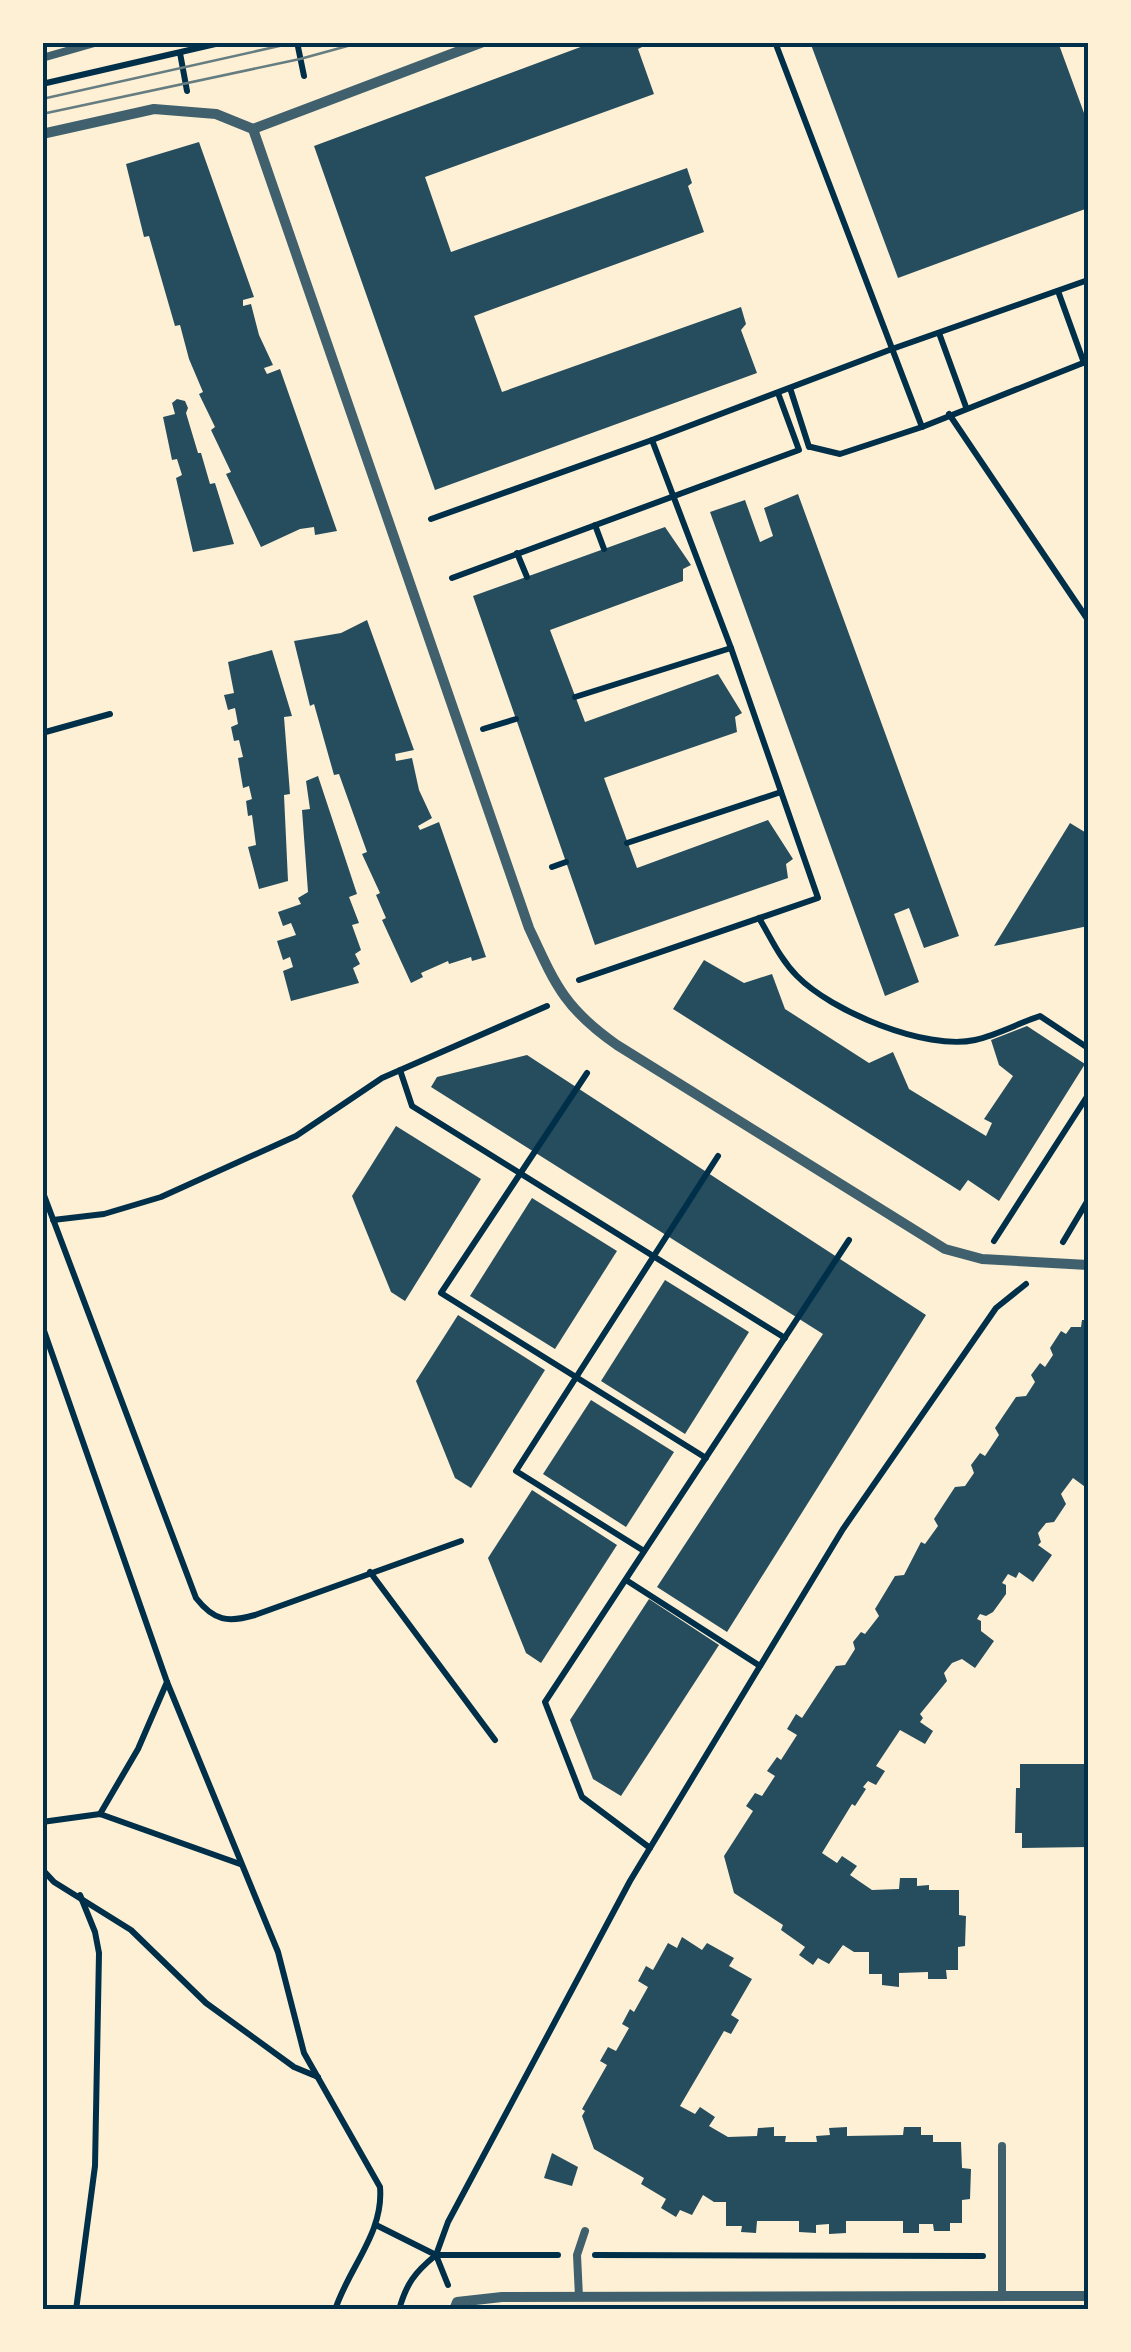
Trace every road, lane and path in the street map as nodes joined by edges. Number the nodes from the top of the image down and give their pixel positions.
1 (98, 42) edge
2 (224, 42) edge
3 (297, 42) edge
4 (484, 42) edge
5 (776, 42) edge
6 (42, 58) edge
7 (304, 76) dead end
8 (42, 84) edge
9 (253, 129) junction
10 (42, 134) edge
11 (1088, 280) edge
12 (1058, 291) junction
13 (940, 333) junction
14 (892, 349) junction
15 (1086, 362) edge
16 (790, 388) junction
17 (778, 393) junction
18 (966, 407) junction
19 (949, 414) junction
20 (922, 427) junction
21 (652, 440) junction
22 (811, 446) junction
23 (799, 450) junction
24 (673, 496) junction
25 (431, 519) dead end
26 (595, 524) junction
27 (604, 549) dead end
28 (517, 553) junction
29 (527, 577) dead end
30 (452, 578) dead end
31 (1088, 620) edge
32 (731, 648) junction
33 (576, 697) dead end
34 (110, 714) dead end
35 (516, 719) dead end
36 (42, 733) edge
37 (462, 735) junction
38 (781, 792) junction
39 (627, 842) dead end
40 (566, 862) dead end
41 (552, 867) dead end
42 (760, 918) junction
43 (557, 987) junction
44 (548, 1006) dead end
45 (1088, 1048) edge
46 (400, 1070) junction
47 (587, 1074) dead end
48 (1088, 1095) edge
49 (718, 1156) dead end
50 (520, 1174) junction
51 (42, 1190) edge
52 (1088, 1200) edge
53 (54, 1220) junction
54 (849, 1240) dead end
55 (654, 1256) junction
56 (982, 1260) junction
57 (1050, 1264) junction
58 (1088, 1265) edge
59 (42, 1325) edge
60 (785, 1338) junction
61 (577, 1377) junction
62 (706, 1458) junction
63 (461, 1541) dead end
64 (644, 1551) junction
65 (370, 1572) junction
66 (626, 1580) junction
67 (760, 1666) junction
68 (167, 1682) junction
69 (495, 1740) dead end
70 (100, 1814) junction
71 (42, 1822) edge
72 (650, 1848) junction
73 (241, 1865) junction
74 (42, 1868) edge
75 (80, 1895) junction
76 (318, 2077) junction
77 (1002, 2146) dead end
78 (376, 2225) junction
79 (586, 2231) dead end
80 (436, 2255) junction
81 (578, 2255) junction
82 (1001, 2256) junction
83 (579, 2296) junction
84 (1002, 2296) junction
85 (1088, 2296) edge
86 (456, 2306) edge
87 (76, 2310) edge
88 (335, 2310) edge
89 (399, 2310) edge

1 - 6 lane
2 - 8 path
3 - 7 path
4 - 9 street
5 - 14 path
9 - 10 street
9 - 37 street
11 - 12 path
12 - 13 path
12 - 15 path
13 - 14 path
13 - 18 path
14 - 16 path
14 - 20 path
15 - 18 path
16 - 17 path
16 - 22 path
17 - 21 path
17 - 23 path
18 - 19 path
19 - 20 path
19 - 31 path
20 - 22 path
21 - 24 path
21 - 25 path
22 - 23 path
23 - 24 path
24 - 26 path
24 - 32 path
26 - 27 path
26 - 28 path
28 - 29 path
28 - 30 path
32 - 33 path
32 - 38 path
34 - 36 path
35 - 37 path
37 - 43 street
38 - 39 path
38 - 42 path
40 - 41 path
42 - 43 path
42 - 45 path
43 - 56 street
44 - 46 path
46 - 50 path
46 - 53 path
47 - 50 path
48 - 56 path
49 - 55 path
50 - 55 path
50 - 61 path
51 - 53 path
52 - 57 path
53 - 65 path
54 - 60 path
55 - 60 path
55 - 61 path
56 - 57 street
57 - 58 street
57 - 67 path
59 - 68 path
60 - 62 path
61 - 62 path
61 - 64 path
62 - 64 path
63 - 65 path
64 - 66 path
65 - 69 path
66 - 67 path
66 - 72 path
67 - 72 path
68 - 70 path
68 - 73 path
70 - 71 path
70 - 73 path
72 - 80 path
73 - 76 path
74 - 75 path
75 - 76 path
75 - 87 path
76 - 78 path
77 - 82 lane
78 - 80 path
78 - 88 path
79 - 81 lane
80 - 81 path
80 - 86 path
80 - 89 path
81 - 82 path
81 - 83 lane
82 - 84 lane
83 - 84 street
83 - 86 street
84 - 85 street

